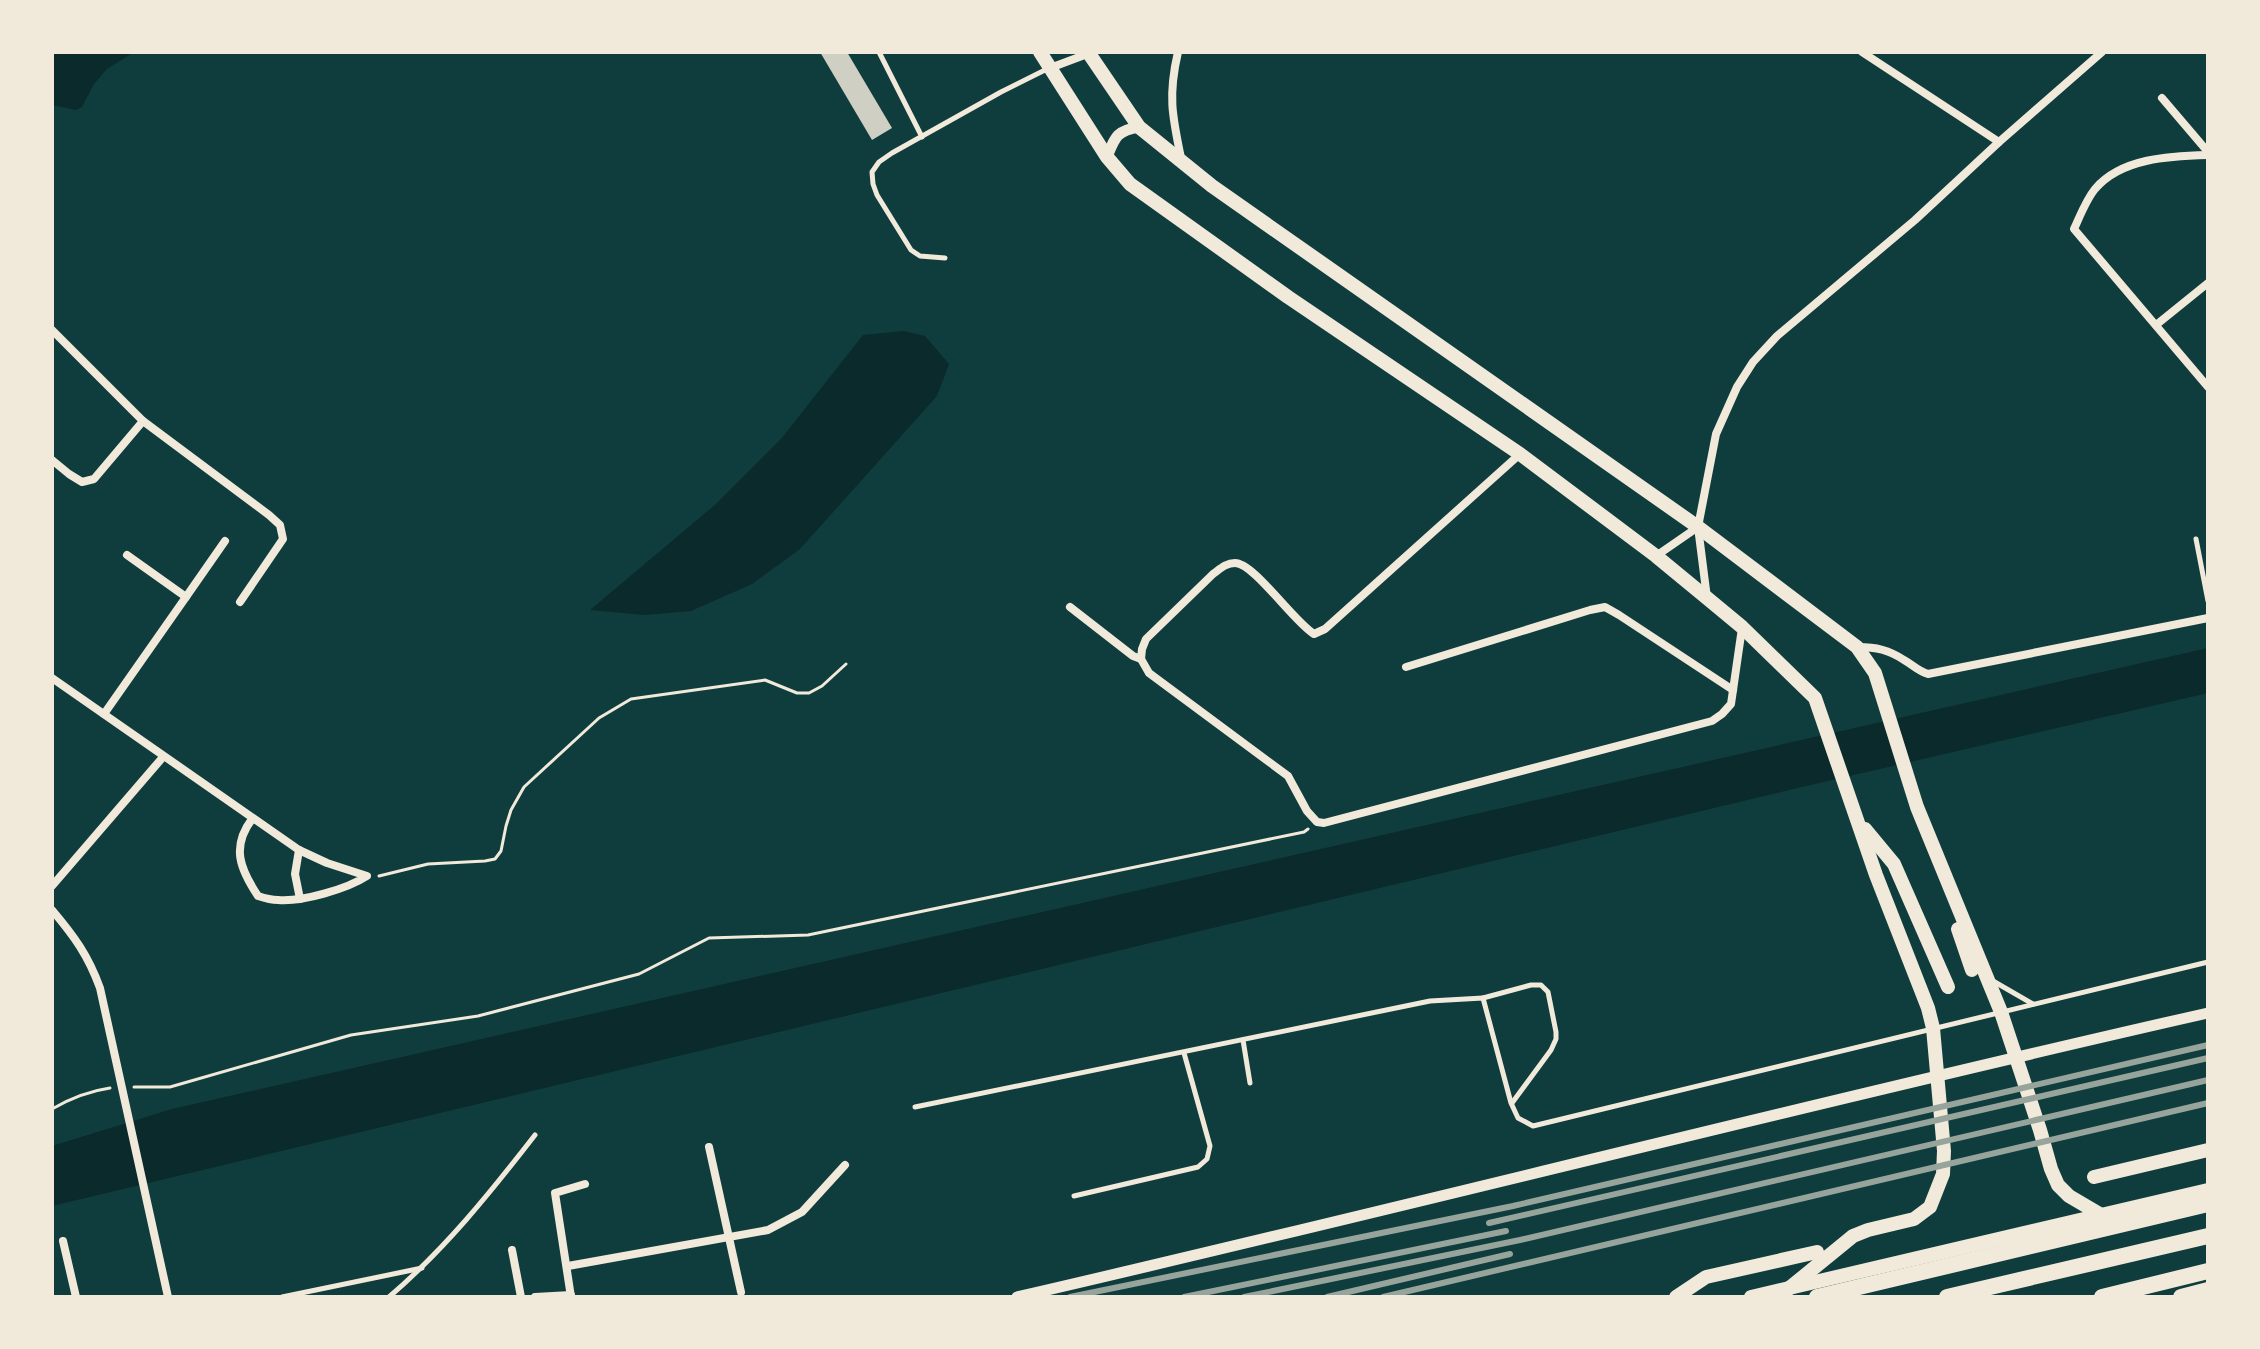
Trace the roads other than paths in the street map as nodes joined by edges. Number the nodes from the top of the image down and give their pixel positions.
1 (879, 52) edge
2 (1040, 52) edge
3 (1178, 52) edge
4 (1862, 52) edge
5 (2102, 52) edge
6 (1090, 53) edge
7 (1050, 68) junction
8 (2162, 98) dead end
9 (1139, 127) junction
10 (922, 137) junction
11 (1999, 142) junction
12 (2208, 153) edge
13 (1107, 157) junction
14 (1181, 162) junction
15 (945, 258) dead end
16 (2208, 283) edge
17 (2156, 325) junction
18 (52, 330) edge
19 (2208, 387) edge
20 (143, 421) junction
21 (1520, 454) junction
22 (52, 460) edge
23 (1698, 527) junction
24 (2196, 539) dead end
25 (225, 541) dead end
26 (127, 555) dead end
27 (1656, 556) junction
28 (186, 597) junction
29 (1707, 598) junction
30 (2208, 601) edge
31 (240, 602) dead end
32 (1070, 607) dead end
33 (2208, 618) edge
34 (1742, 627) junction
35 (1857, 647) junction
36 (1141, 659) junction
37 (1406, 667) dead end
38 (52, 678) edge
39 (1733, 690) junction
40 (104, 714) junction
41 (163, 757) junction
42 (1917, 807) junction
43 (252, 819) junction
44 (1860, 822) junction
45 (299, 850) junction
46 (52, 886) edge
47 (300, 899) junction
48 (52, 910) edge
49 (2208, 962) edge
50 (1972, 970) dead end
51 (1988, 979) junction
52 (1948, 987) dead end
53 (1483, 998) junction
54 (2033, 1004) junction
55 (2001, 1012) junction
56 (2208, 1013) edge
57 (1933, 1028) junction
58 (1243, 1040) junction
59 (1184, 1053) junction
60 (2017, 1056) junction
61 (1936, 1075) junction
62 (1250, 1083) dead end
63 (1511, 1103) junction
64 (915, 1107) dead end
65 (535, 1135) dead end
66 (709, 1147) dead end
67 (2208, 1150) edge
68 (845, 1165) dead end
69 (2094, 1177) dead end
70 (585, 1184) dead end
71 (2208, 1190) edge
72 (1074, 1196) dead end
73 (2208, 1204) edge
74 (2103, 1216) junction
75 (2208, 1236) edge
76 (730, 1237) junction
77 (63, 1241) dead end
78 (512, 1250) dead end
79 (1817, 1252) dead end
80 (568, 1266) junction
81 (423, 1268) junction
82 (2208, 1271) edge
83 (1787, 1290) junction
84 (2208, 1290) edge
85 (741, 1292) dead end
86 (571, 1296) edge
87 (76, 1297) edge
88 (168, 1297) edge
89 (282, 1297) edge
90 (389, 1297) edge
91 (521, 1297) edge
92 (535, 1297) edge
93 (1017, 1297) edge
94 (1676, 1297) edge
95 (1751, 1297) edge
96 (1817, 1297) edge
97 (1947, 1297) edge
98 (2102, 1297) edge
99 (2181, 1297) edge

1 - 10 lane
2 - 7 main road
3 - 14 street
4 - 11 street
5 - 11 street
6 - 7 street
6 - 9 main road
7 - 10 lane
7 - 13 main road
8 - 12 street
9 - 13 street
9 - 14 main road
10 - 15 lane
11 - 23 street
12 - 17 street
13 - 21 main road
14 - 23 main road
16 - 17 street
17 - 19 street
18 - 20 street
20 - 22 street
20 - 31 street
21 - 27 main road
21 - 36 street
23 - 27 street
23 - 29 street
23 - 35 main road
24 - 30 lane
25 - 28 street
26 - 28 street
27 - 29 main road
28 - 40 street
29 - 34 main road
32 - 36 street
33 - 35 street
34 - 39 street
34 - 44 main road
35 - 42 main road
36 - 39 street
37 - 39 street
38 - 40 street
40 - 41 street
41 - 43 street
41 - 46 street
42 - 50 main road
42 - 51 main road
43 - 45 street
43 - 47 street
44 - 52 main road
44 - 57 main road
45 - 47 street
45 - 47 street
48 - 88 street
49 - 54 lane
51 - 54 lane
51 - 55 main road
53 - 58 lane
53 - 63 lane
53 - 63 lane
54 - 55 lane
55 - 57 lane
55 - 60 main road
56 - 60 street
57 - 61 main road
57 - 63 lane
58 - 59 lane
58 - 62 lane
59 - 64 lane
59 - 72 lane
60 - 61 street
60 - 74 main road
61 - 83 main road
61 - 93 street
65 - 81 lane
66 - 76 street
67 - 69 main road
68 - 76 street
70 - 80 street
71 - 74 main road
73 - 96 highway
74 - 83 main road
75 - 97 highway
76 - 80 street
76 - 85 street
77 - 87 street
78 - 91 street
79 - 94 main road
80 - 86 street
81 - 89 lane
81 - 90 lane
82 - 98 highway
83 - 95 main road
84 - 99 highway
86 - 92 street

